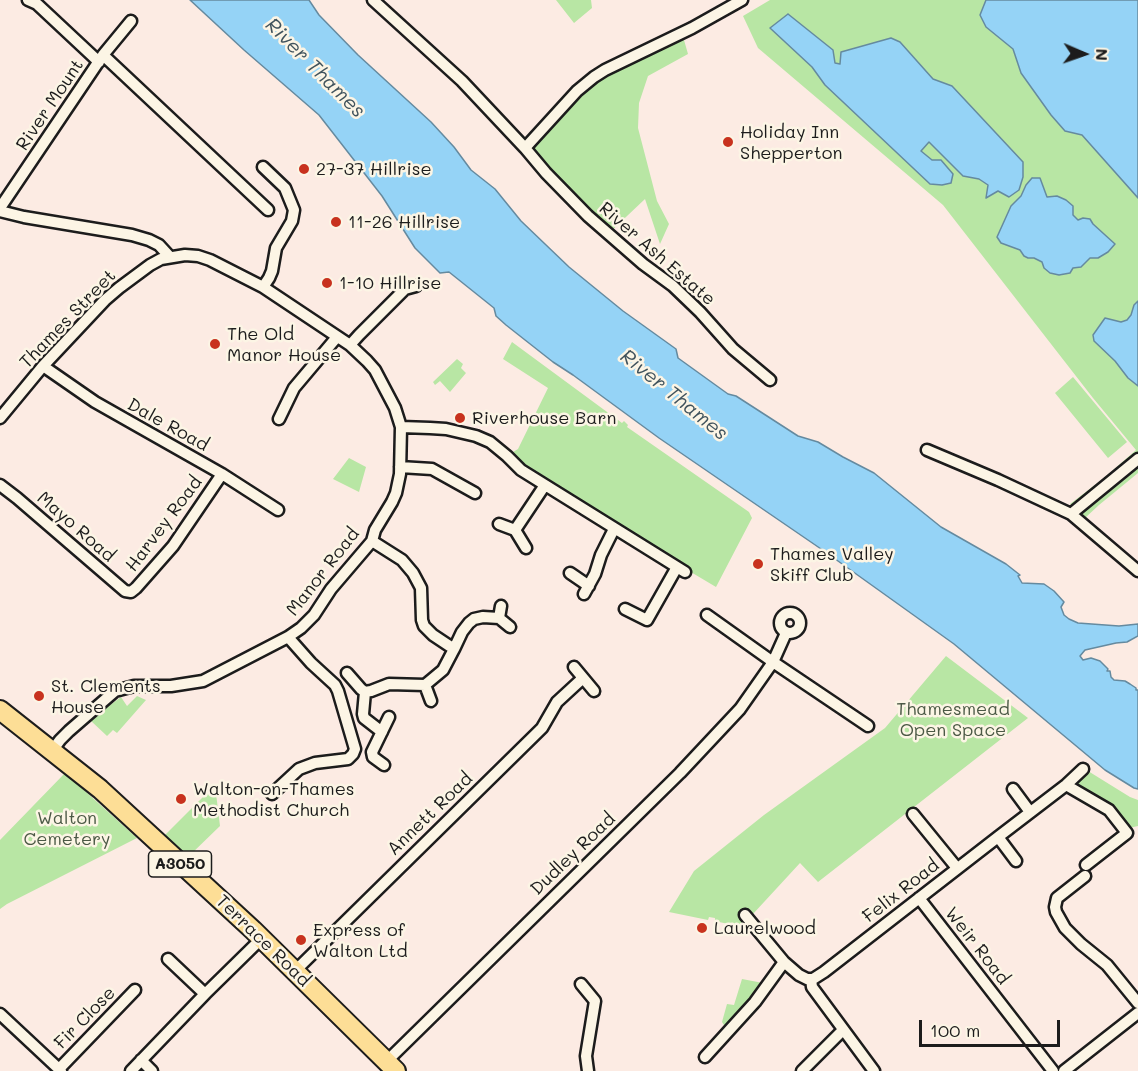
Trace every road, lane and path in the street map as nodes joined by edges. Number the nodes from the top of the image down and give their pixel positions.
1 (373, 0) edge
2 (742, 0) edge
3 (32, 2) edge
4 (131, 21) dead end
5 (101, 58) junction
6 (525, 148) junction
7 (263, 166) dead end
8 (0, 210) edge
9 (268, 210) dead end
10 (170, 257) junction
11 (263, 286) junction
12 (416, 286) dead end
13 (337, 337) junction
14 (350, 345) junction
15 (43, 366) junction
16 (770, 380) dead end
17 (0, 418) edge
18 (279, 419) dead end
19 (401, 428) junction
20 (927, 450) dead end
21 (1138, 459) edge
22 (400, 467) junction
23 (222, 474) junction
24 (0, 485) edge
25 (545, 485) junction
26 (475, 493) dead end
27 (278, 510) dead end
28 (1071, 514) junction
29 (499, 524) dead end
30 (614, 529) junction
31 (515, 530) junction
32 (372, 541) junction
33 (526, 548) dead end
34 (1138, 571) edge
35 (570, 573) dead end
36 (131, 591) joint
37 (501, 606) dead end
38 (625, 609) dead end
39 (707, 615) dead end
40 (499, 618) junction
41 (510, 627) dead end
42 (786, 633) dead end
43 (288, 637) junction
44 (454, 649) junction
45 (773, 662) junction
46 (574, 667) dead end
47 (347, 673) dead end
48 (583, 678) junction
49 (425, 685) junction
50 (594, 691) dead end
51 (364, 692) junction
52 (431, 701) dead end
53 (0, 710) edge
54 (389, 717) dead end
55 (868, 726) dead end
56 (382, 732) junction
57 (52, 751) junction
58 (384, 765) dead end
59 (1083, 769) dead end
60 (1066, 785) junction
61 (1013, 789) dead end
62 (272, 794) dead end
63 (1030, 812) junction
64 (913, 814) dead end
65 (998, 837) junction
66 (1016, 861) dead end
67 (957, 868) junction
68 (919, 898) junction
69 (745, 915) dead end
70 (261, 939) junction
71 (168, 959) dead end
72 (784, 962) junction
73 (295, 971) junction
74 (811, 979) junction
75 (581, 984) dead end
76 (135, 990) dead end
77 (205, 994) junction
78 (1138, 1004) edge
79 (1138, 1013) edge
80 (2, 1020) edge
81 (843, 1030) junction
82 (705, 1057) dead end
83 (141, 1060) junction
84 (392, 1066) edge
85 (60, 1070) edge
86 (131, 1071) edge
87 (152, 1071) edge
88 (588, 1071) edge
89 (802, 1071) edge
90 (874, 1071) edge
91 (1053, 1071) edge
92 (1064, 1071) edge

1 - 6 street, River Ash Estate
2 - 6 street
3 - 5 street, River Mount
4 - 5 street
5 - 8 street, River Mount
5 - 9 street, River Mount
6 - 16 street, River Ash Estate
7 - 11 street
8 - 10 street
10 - 11 street, Manor Road
10 - 15 street, Thames Street
11 - 13 street, Manor Road
12 - 14 street
13 - 14 street, Manor Road
13 - 18 street
14 - 19 street, Manor Road
15 - 17 street, Thames Street
15 - 23 street, Dale Road
19 - 22 street, Manor Road
19 - 25 street
20 - 28 street
21 - 28 street
22 - 26 street
22 - 32 street, Manor Road
23 - 27 street, Dale Road
23 - 36 street, Harvey Road
24 - 36 street, Mayo Road
25 - 30 street
25 - 31 street
28 - 34 street
29 - 31 street
30 - 35 street
30 - 38 street
31 - 33 street
32 - 43 street, Manor Road
32 - 44 street
37 - 40 street
39 - 45 street
40 - 41 street
40 - 44 street
42 - 45 street, Dudley Road
43 - 57 street, Manor Road
43 - 62 street
44 - 49 street
45 - 55 street
45 - 84 street, Dudley Road
46 - 48 street
47 - 51 street
48 - 50 street
48 - 73 street, Annett Road
49 - 51 street
49 - 52 street
51 - 56 street
53 - 57 main road, A3050
54 - 56 street
56 - 58 street
57 - 70 main road, Terrace Road / A3050
59 - 60 street, Felix Road
60 - 63 street, Felix Road
60 - 78 street
61 - 63 street
63 - 65 street, Felix Road
64 - 67 street
65 - 66 street
65 - 67 street, Felix Road
67 - 68 street, Felix Road
68 - 74 street, Felix Road
68 - 91 street, Weir Road
69 - 72 street
70 - 73 main road, Terrace Road / A3050
70 - 77 street
71 - 77 street
72 - 74 street
72 - 82 street
73 - 84 main road, Terrace Road / A3050
74 - 81 street
75 - 88 street
76 - 85 street, Fir Close
77 - 83 street
79 - 92 street
80 - 85 street
81 - 89 street
81 - 90 street
83 - 86 street
83 - 87 street

